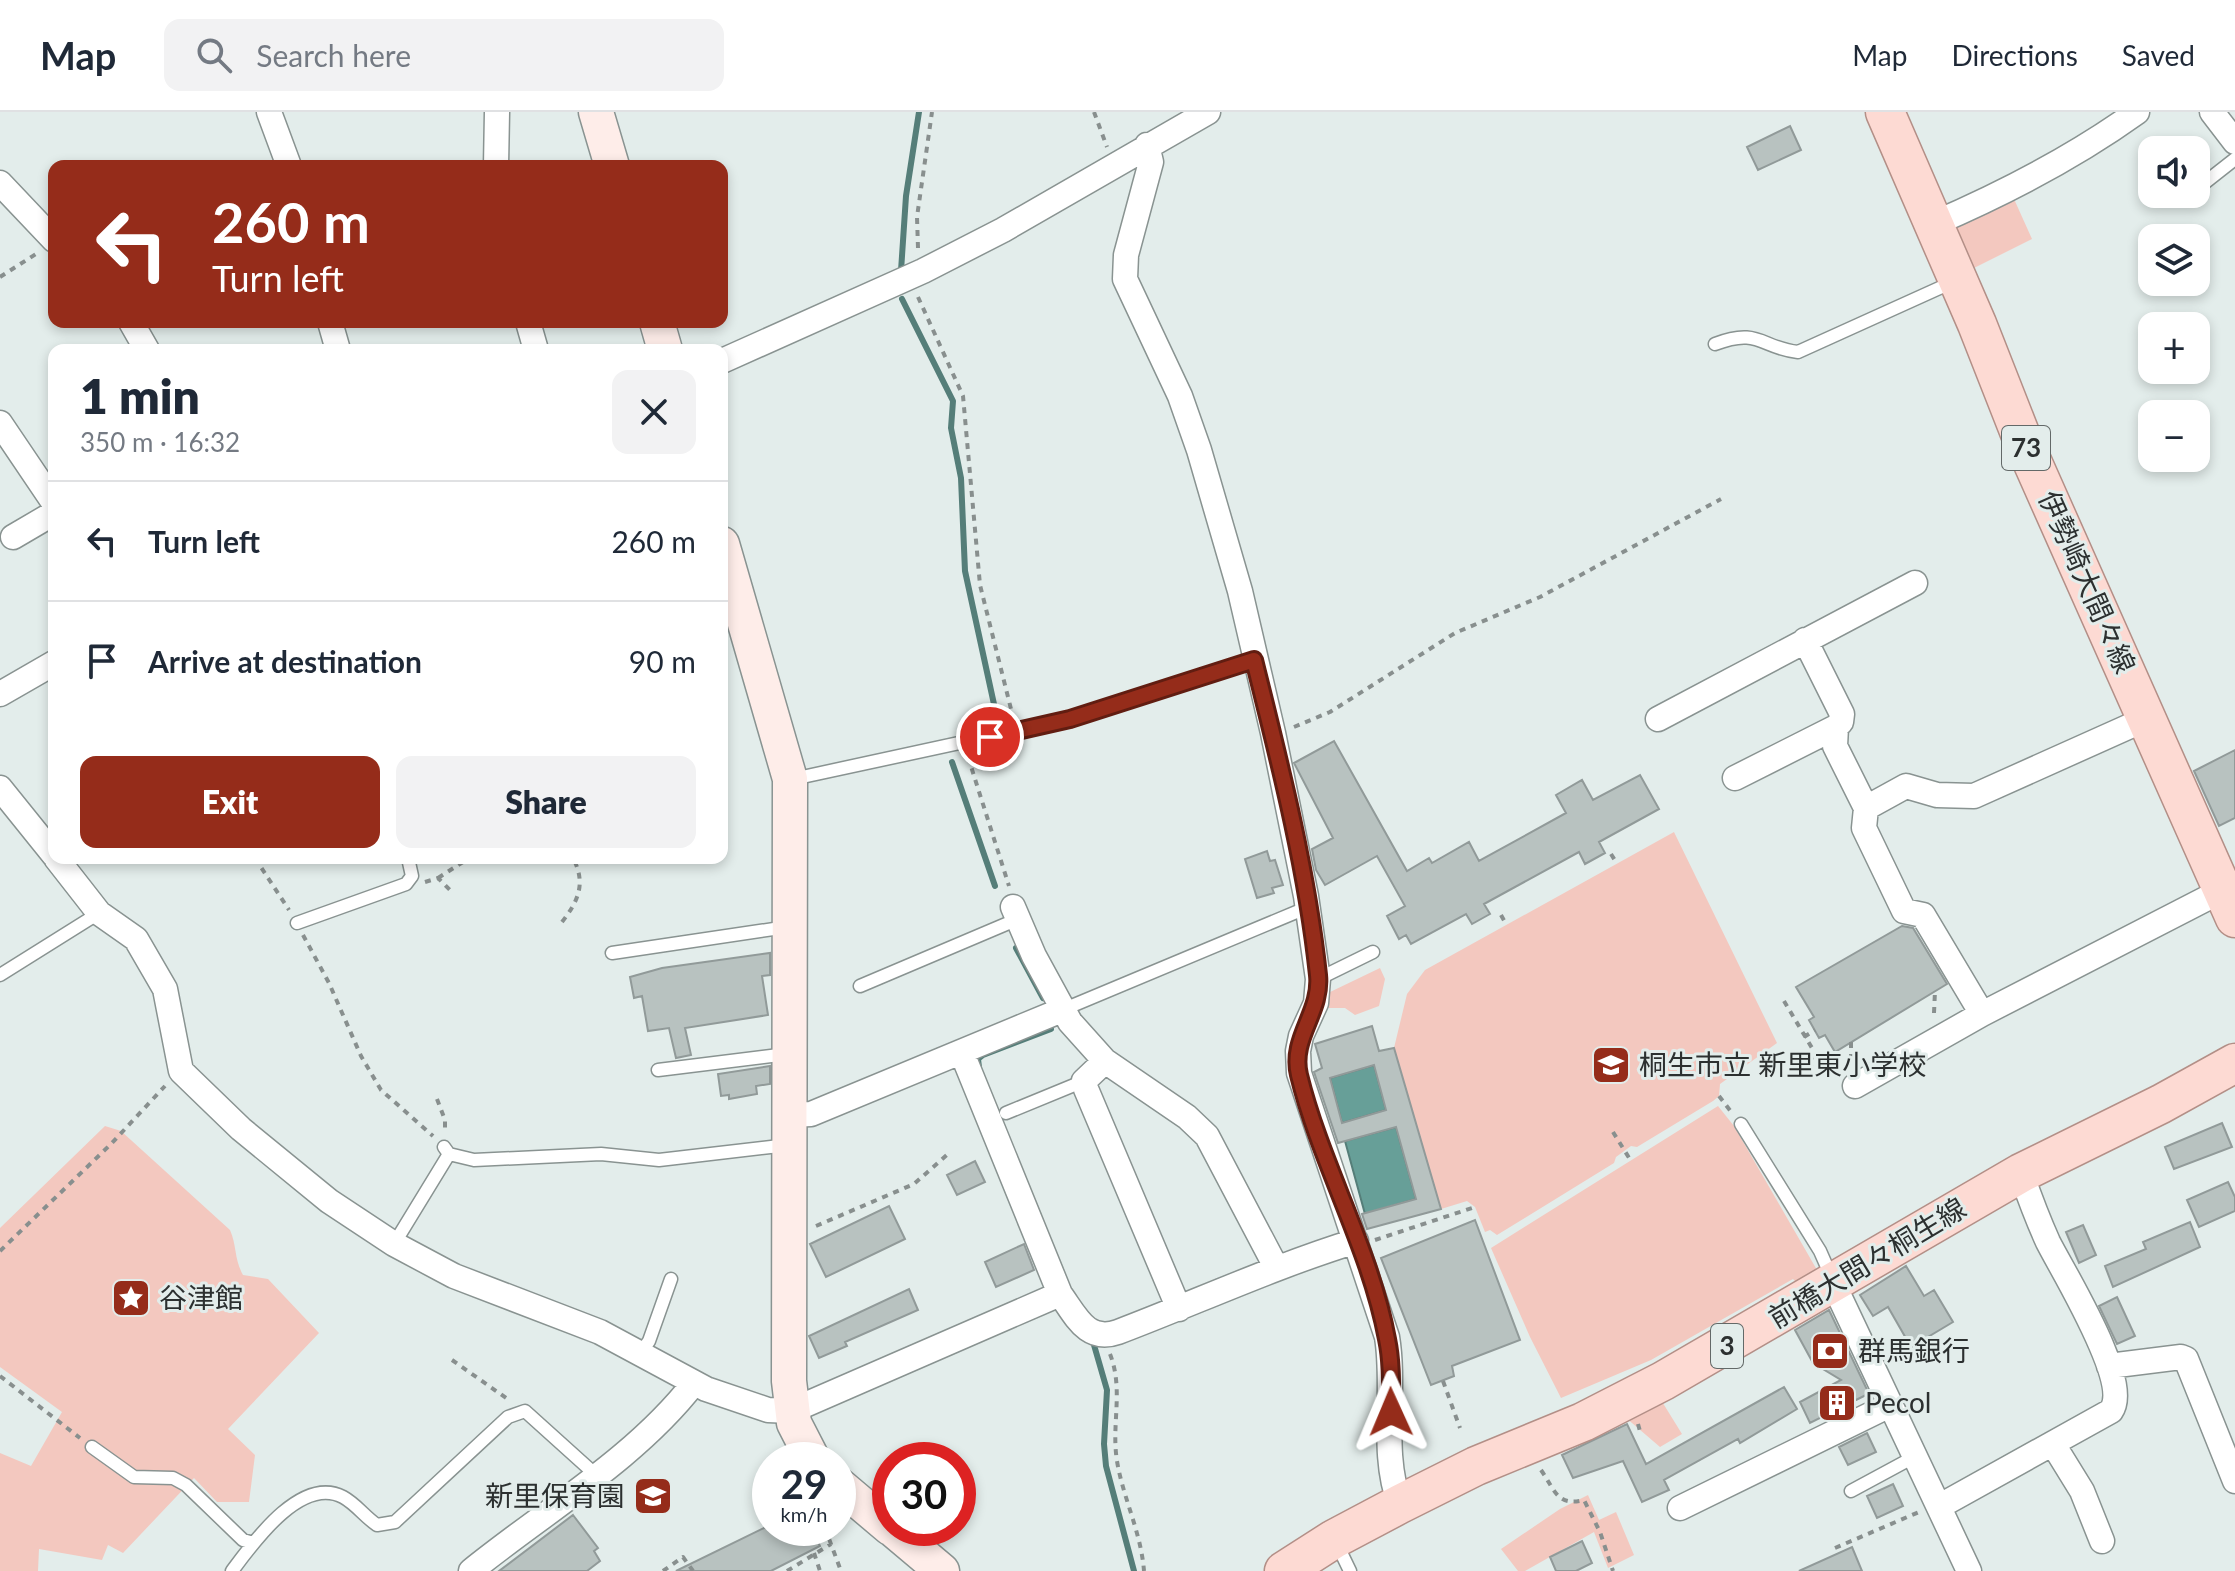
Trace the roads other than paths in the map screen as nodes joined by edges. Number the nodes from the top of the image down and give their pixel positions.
1 (269, 112) edge
2 (497, 112) edge
3 (596, 112) edge
4 (1208, 112) edge
5 (1885, 112) edge
6 (2137, 112) edge
7 (2212, 112) edge
8 (2235, 142) edge
9 (1147, 145) junction
10 (2235, 159) edge
11 (287, 160) edge
12 (496, 160) edge
13 (610, 160) edge
14 (2210, 179) edge
15 (0, 183) edge
16 (1933, 224) junction
17 (48, 243) edge
18 (1957, 280) junction
19 (1715, 344) dead end
20 (728, 358) edge
21 (0, 423) edge
22 (48, 494) edge
23 (48, 517) edge
24 (13, 537) dead end
25 (728, 565) edge
26 (1915, 583) dead end
27 (1805, 640) junction
28 (1254, 660) junction
29 (48, 666) edge
30 (0, 694) edge
31 (2148, 718) junction
32 (1658, 719) dead end
33 (1836, 727) junction
34 (1735, 778) dead end
35 (790, 779) junction
36 (0, 788) edge
37 (1866, 808) junction
38 (48, 848) edge
39 (60, 864) edge
40 (409, 864) edge
41 (2229, 904) edge
42 (1014, 905) joint
43 (1306, 908) junction
44 (99, 913) junction
45 (297, 923) road end
46 (790, 926) junction
47 (1373, 952) dead end
48 (612, 953) dead end
49 (0, 975) edge
50 (1318, 979) junction
51 (860, 986) dead end
52 (1062, 1010) junction
53 (1982, 1014) junction
54 (962, 1053) junction
55 (790, 1054) junction
56 (1105, 1061) junction
57 (2235, 1063) edge
58 (658, 1070) dead end
59 (1853, 1075) road end
60 (1084, 1081) junction
61 (1006, 1113) dead end
62 (1741, 1124) dead end
63 (789, 1130) junction
64 (2021, 1173) junction
65 (1356, 1241) junction
66 (394, 1244) junction
67 (1276, 1267) junction
68 (671, 1279) dead end
69 (1833, 1283) junction
70 (1060, 1294) junction
71 (1179, 1309) junction
72 (640, 1354) junction
73 (2109, 1366) junction
74 (694, 1383) junction
75 (1890, 1405) junction
76 (791, 1411) junction
77 (802, 1442) edge
78 (2053, 1444) junction
79 (92, 1447) road end
80 (1914, 1457) junction
81 (596, 1475) junction
82 (2235, 1481) edge
83 (1851, 1491) dead end
84 (856, 1499) edge
85 (1400, 1504) junction
86 (1940, 1506) junction
87 (1680, 1508) dead end
88 (872, 1513) edge
89 (2102, 1541) dead end
90 (253, 1543) junction
91 (912, 1546) edge
92 (1342, 1555) edge
93 (232, 1571) edge
94 (471, 1571) edge
95 (942, 1571) edge
96 (1284, 1571) edge
97 (1969, 1571) edge

1 - 11 street
2 - 12 street
3 - 13 street
4 - 9 street
5 - 16 main road, 伊勢崎大間々線 / 73
6 - 16 street
7 - 8 street
9 - 20 street
9 - 28 street
10 - 14 lane
15 - 17 street
16 - 18 main road, 伊勢崎大間々線 / 73
18 - 19 lane
18 - 31 main road, 伊勢崎大間々線 / 73
21 - 22 street
23 - 24 street
25 - 35 street
26 - 27 street
27 - 32 street
27 - 33 street
28 - 35 lane
28 - 43 street
29 - 30 street
31 - 37 street
31 - 41 main road, 伊勢崎大間々線 / 73
33 - 34 street
33 - 37 street
35 - 46 street
36 - 38 street
37 - 53 street
39 - 44 street
40 - 45 lane
41 - 53 street
42 - 51 lane
42 - 52 street
43 - 50 street
43 - 52 lane
44 - 49 lane
44 - 66 street
46 - 48 lane
46 - 55 street
47 - 50 lane
50 - 65 street
52 - 54 street
52 - 56 street
53 - 59 street
54 - 63 street
54 - 70 street
55 - 58 lane
55 - 63 street
56 - 60 street
56 - 67 street
57 - 64 main road, 前橋大間々桐生線 / 3
60 - 61 lane
60 - 71 street
62 - 69 lane
63 - 66 lane
63 - 76 street
64 - 69 main road, 前橋大間々桐生線 / 3
64 - 73 street
65 - 67 street
65 - 85 street
66 - 72 street
67 - 71 street
68 - 72 lane
69 - 75 street
69 - 85 main road, 前橋大間々桐生線 / 3
70 - 71 street
70 - 76 street
72 - 74 street
73 - 78 street
73 - 82 street
74 - 76 street
74 - 81 street
75 - 80 street
75 - 87 street
76 - 77 street
78 - 86 street
78 - 89 street
79 - 90 lane
80 - 83 lane
80 - 86 street
81 - 90 lane
81 - 94 street
84 - 88 street
85 - 92 main road, 前橋大間々桐生線 / 3
86 - 97 street
90 - 93 lane
91 - 95 street
92 - 96 main road, 前橋大間々桐生線 / 3

